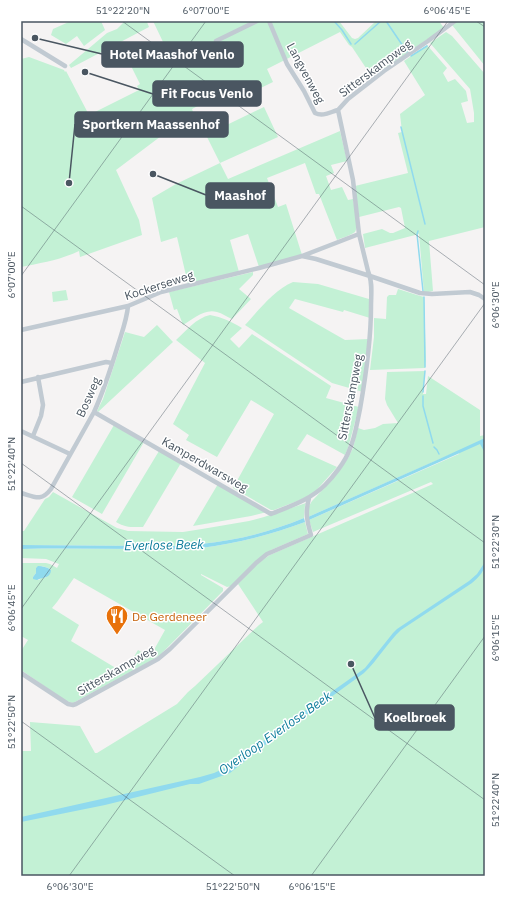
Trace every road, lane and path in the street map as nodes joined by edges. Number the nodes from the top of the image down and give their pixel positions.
1 (257, 21) edge
2 (269, 21) edge
3 (454, 21) edge
4 (21, 38) edge
5 (216, 41) dead end
6 (65, 66) dead end
7 (338, 110) junction
8 (360, 234) junction
9 (302, 256) junction
10 (370, 276) junction
11 (485, 299) edge
12 (128, 306) junction
13 (21, 330) edge
14 (112, 363) junction
15 (38, 377) junction
16 (21, 382) edge
17 (94, 412) junction
18 (21, 431) edge
19 (33, 436) junction
20 (70, 454) junction
21 (21, 494) edge
22 (309, 498) junction
23 (21, 673) edge

1 - 5 street
2 - 7 street, Langvenweg
3 - 7 street, Sitterskampweg
4 - 6 street
7 - 8 street, Sitterskampweg
8 - 9 street, Kockerseweg
8 - 10 street, Sitterskampweg
9 - 10 street
9 - 12 street, Kockerseweg
10 - 11 street
10 - 22 street, Sitterskampweg
12 - 13 street, Kockerseweg
12 - 14 street, Bosweg
14 - 15 street
14 - 17 street, Bosweg
15 - 16 street
15 - 19 street
17 - 20 street, Bosweg
17 - 22 street, Kamperdwarsweg
18 - 19 street
19 - 20 street
20 - 21 street, Bosweg
22 - 23 street, Sitterskampweg

